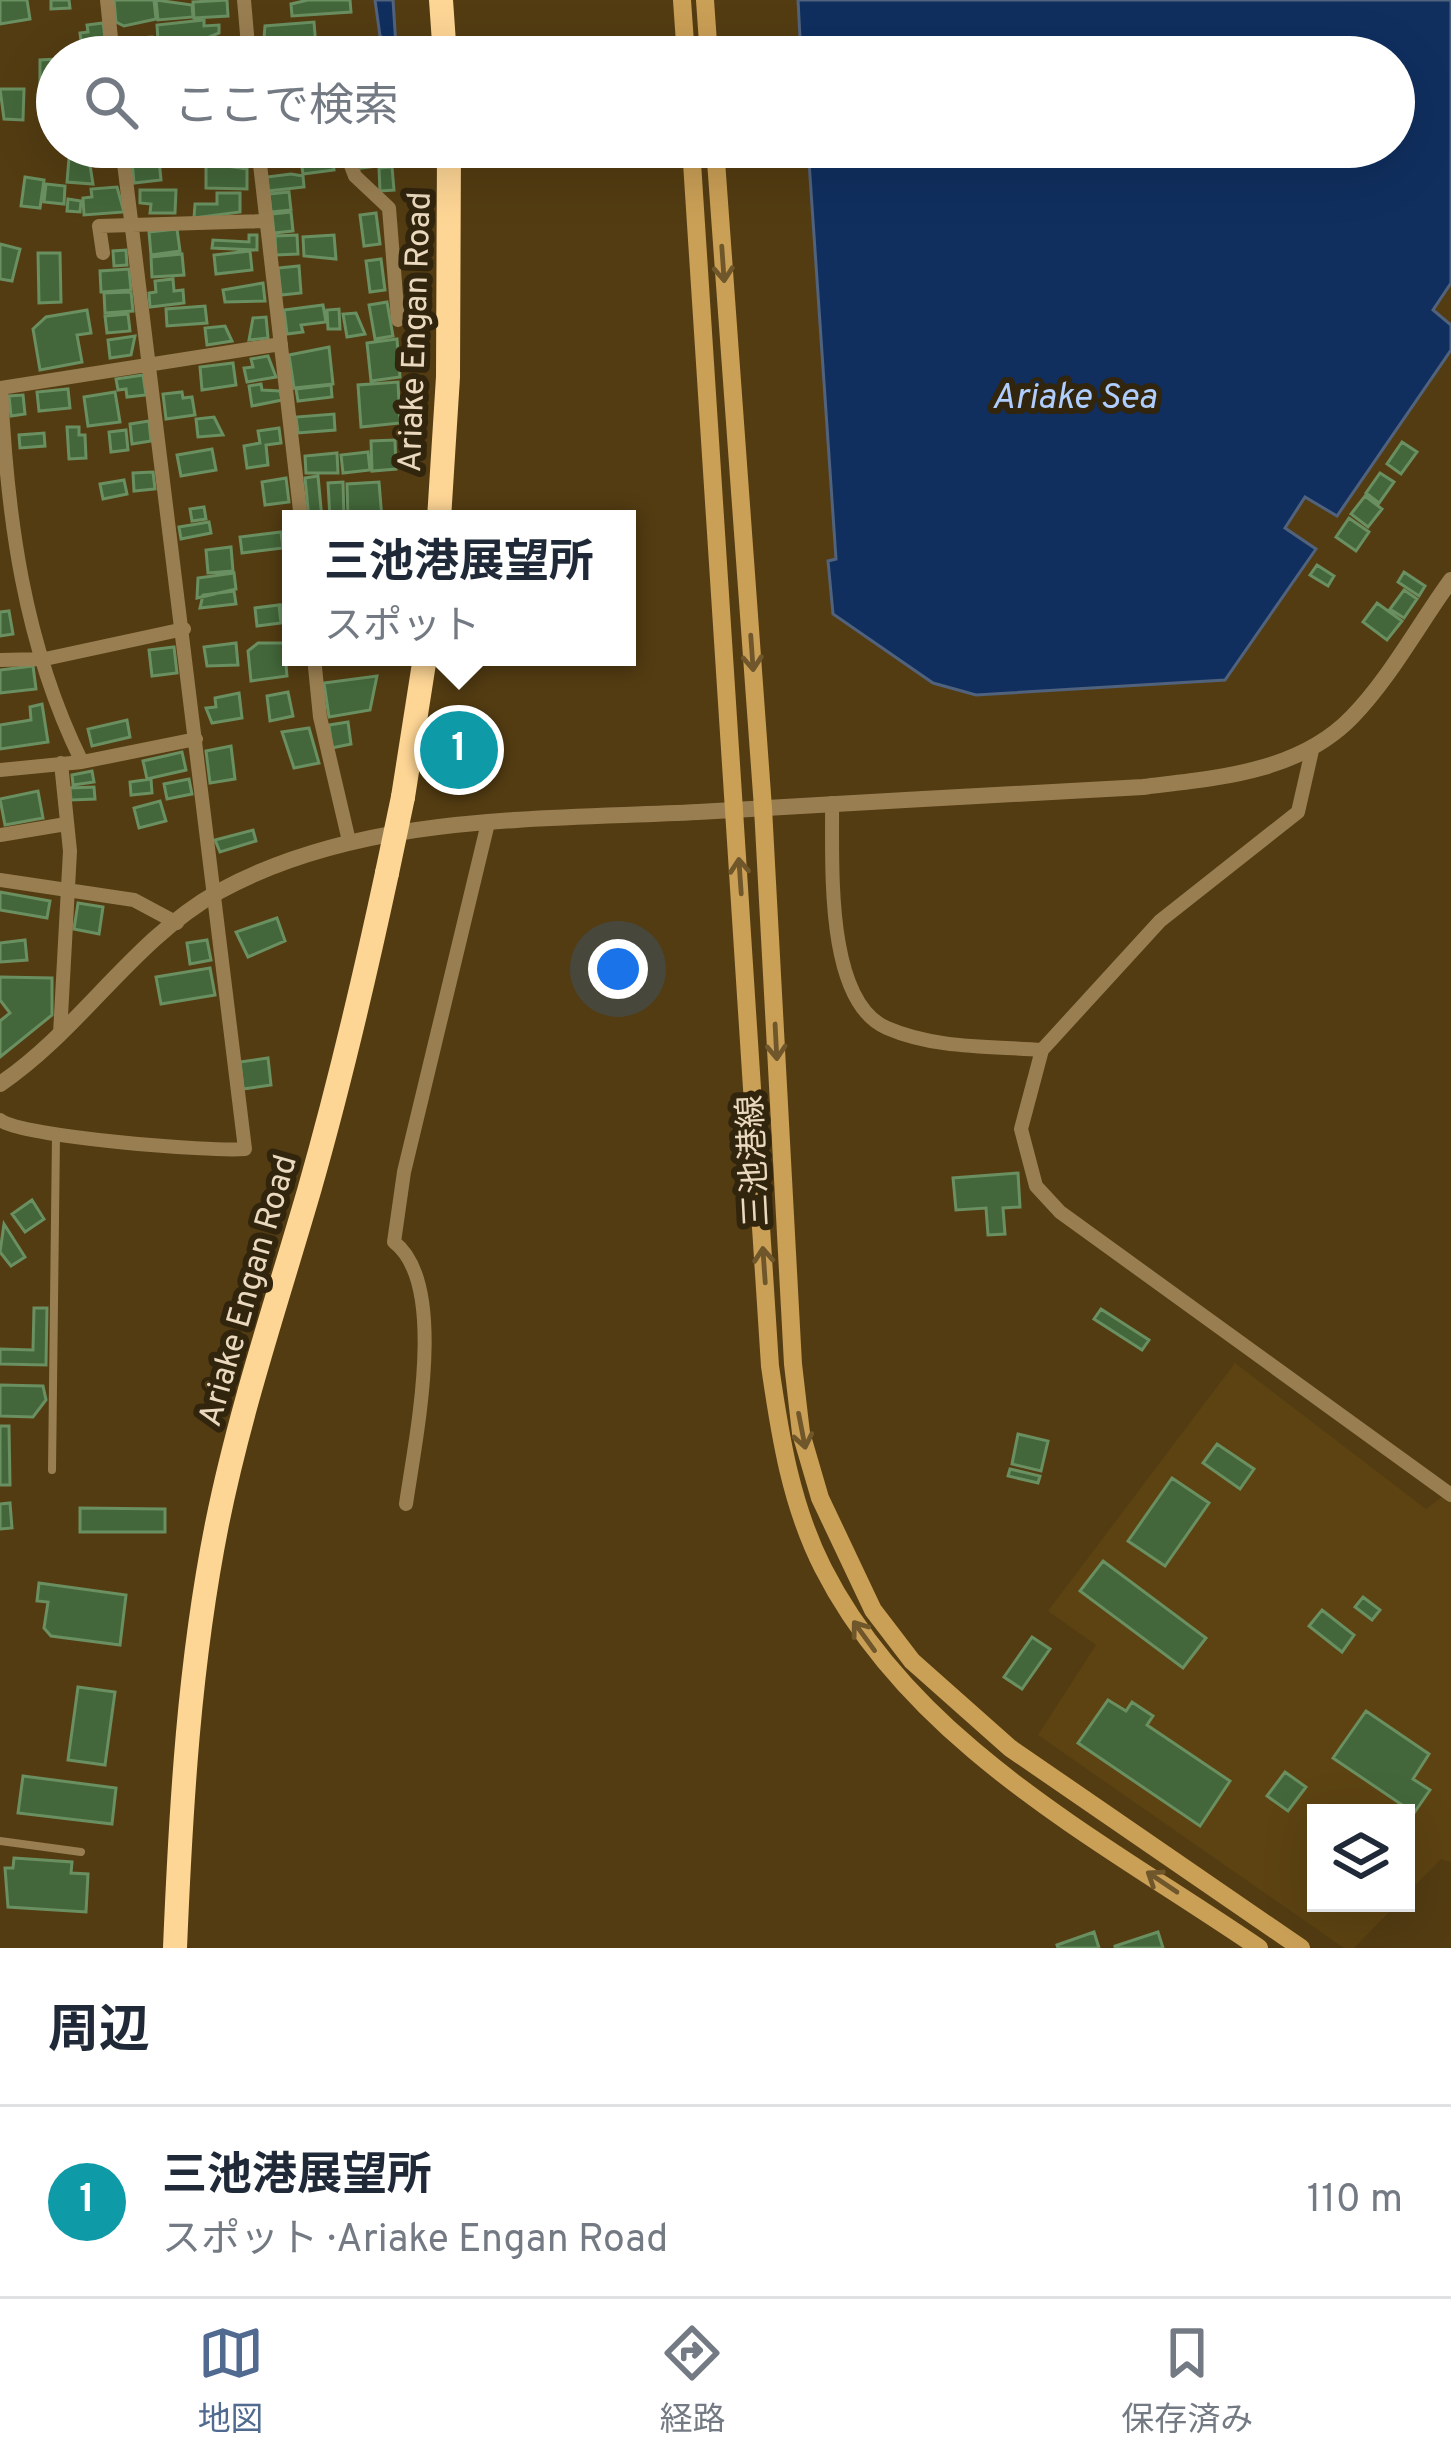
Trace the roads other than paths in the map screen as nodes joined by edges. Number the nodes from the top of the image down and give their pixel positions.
1 (107, 0) edge
2 (244, 0) edge
3 (441, 0) edge
4 (682, 0) edge
5 (705, 0) edge
6 (111, 36) edge
7 (247, 36) edge
8 (444, 36) edge
9 (685, 36) edge
10 (708, 36) edge
11 (124, 168) edge
12 (260, 168) edge
13 (352, 168) edge
14 (449, 168) edge
15 (693, 168) edge
16 (717, 168) edge
17 (266, 221) junction
18 (129, 222) junction
19 (103, 253) dead end
20 (398, 320) dead end
21 (281, 344) junction
22 (151, 361) junction
23 (1, 388) edge
24 (300, 510) edge
25 (440, 510) edge
26 (1451, 580) edge
27 (184, 629) junction
28 (45, 659) junction
29 (0, 660) edge
30 (315, 666) edge
31 (424, 666) edge
32 (196, 739) junction
33 (1313, 746) junction
34 (82, 762) junction
35 (61, 764) junction
36 (0, 770) edge
37 (832, 803) junction
38 (763, 808) junction
39 (735, 809) junction
40 (488, 823) junction
41 (66, 824) junction
42 (0, 835) edge
43 (349, 841) junction
44 (0, 880) edge
45 (67, 892) junction
46 (215, 894) junction
47 (177, 922) junction
48 (59, 1034) junction
49 (1042, 1050) junction
50 (0, 1084) edge
51 (0, 1120) edge
52 (56, 1134) junction
53 (52, 1470) dead end
54 (1451, 1495) edge
55 (406, 1504) dead end
56 (183, 1758) junction
57 (0, 1841) edge
58 (81, 1852) dead end
59 (158, 1948) edge
60 (175, 1948) edge
61 (1259, 1948) edge
62 (1301, 1948) edge

1 - 6 street
2 - 7 street
3 - 8 highway
4 - 9 main road
5 - 10 main road
11 - 18 street
12 - 17 street
13 - 20 street
14 - 25 highway, Ariake Engan Road
15 - 39 main road, 三池港線
16 -> 38 main road, 三池港線
17 - 18 street
17 - 21 street
18 - 19 street
18 - 22 street
21 - 22 street
21 - 24 street
22 - 23 street
22 - 27 street
23 - 28 street
26 - 33 street
27 - 28 street
27 - 32 street
28 - 29 street
28 - 34 street
30 - 43 street
31 - 56 highway, Ariake Engan Road, bridge
32 - 34 street
32 - 46 street
33 - 37 street
33 - 49 street
34 - 35 street
35 - 36 street
35 - 41 street
37 - 38 street
37 - 49 street
38 - 39 street
38 -> 62 main road, 三池港線
39 - 40 street
61 -> 39 main road, 三池港線
40 - 43 street
40 - 55 street
41 - 42 street
41 - 45 street
43 - 46 street
44 - 45 street
45 - 47 street
45 - 48 street
46 - 47 street
46 - 52 street
47 - 48 street
48 - 50 street
49 - 54 street
51 - 52 street
52 - 53 lane
56 - 59 highway
56 - 60 highway, Ariake Engan Road
57 - 58 lane

